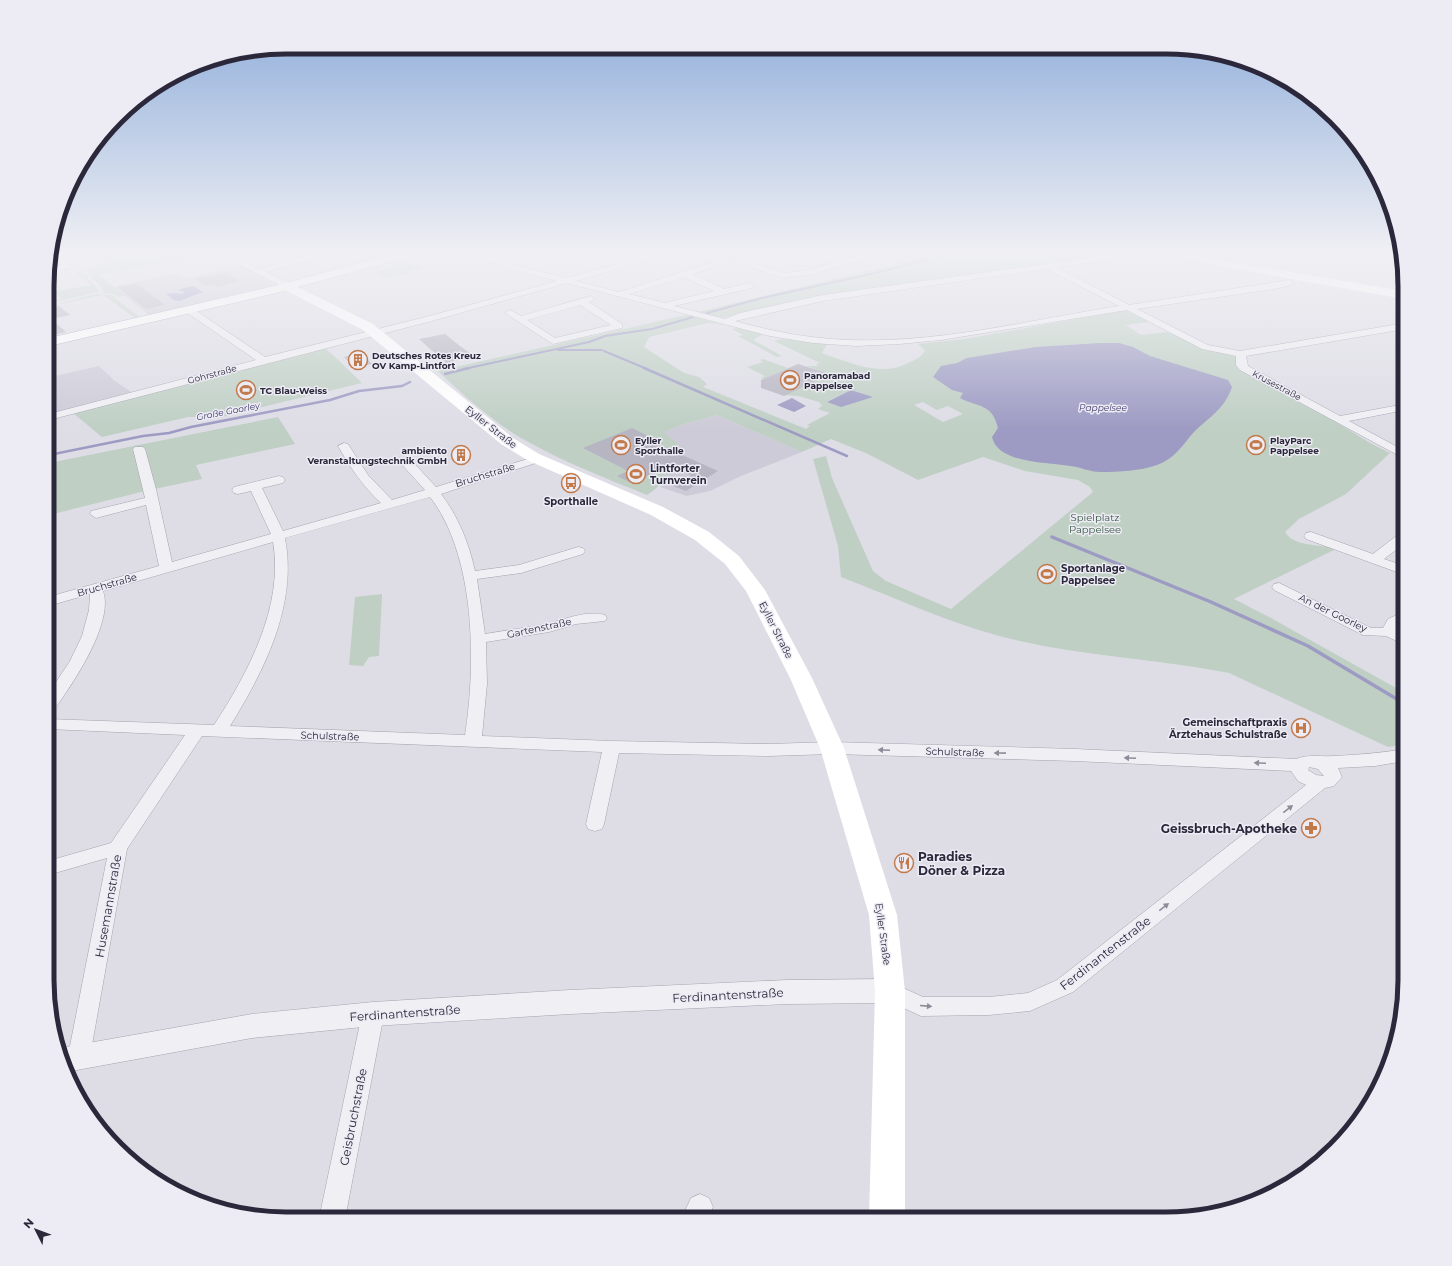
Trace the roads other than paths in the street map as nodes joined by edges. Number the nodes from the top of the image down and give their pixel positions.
1 (185, 311) edge
2 (191, 311) edge
3 (338, 311) edge
4 (456, 311) edge
5 (549, 311) edge
6 (596, 311) edge
7 (681, 311) edge
8 (762, 311) edge
9 (1109, 311) edge
10 (1134, 311) edge
11 (510, 313) dead end
12 (520, 319) junction
13 (725, 322) junction
14 (1398, 327) edge
15 (375, 332) junction
16 (54, 342) edge
17 (1240, 354) junction
18 (264, 361) junction
19 (1398, 408) edge
20 (54, 416) edge
21 (1340, 419) junction
22 (344, 446) dead end
23 (139, 449) dead end
24 (1398, 452) edge
25 (538, 459) junction
26 (408, 464) dead end
27 (279, 480) dead end
28 (255, 486) junction
29 (238, 490) dead end
30 (433, 492) junction
31 (151, 500) junction
32 (390, 504) junction
33 (96, 514) dead end
34 (278, 536) junction
35 (1311, 536) dead end
36 (1398, 541) edge
37 (578, 551) dead end
38 (1375, 559) junction
39 (166, 568) junction
40 (1398, 568) edge
41 (469, 576) junction
42 (1279, 587) dead end
43 (95, 589) junction
44 (54, 600) edge
45 (600, 618) dead end
46 (1398, 620) edge
47 (1389, 632) junction
48 (1398, 637) edge
49 (479, 639) junction
50 (54, 698) edge
51 (54, 724) edge
52 (197, 731) junction
53 (218, 732) junction
54 (473, 741) junction
55 (612, 747) junction
56 (832, 748) junction
57 (1398, 756) edge
58 (1324, 774) junction
59 (595, 824) dead end
60 (118, 848) junction
61 (54, 866) edge
62 (890, 991) junction
63 (373, 1014) junction
64 (71, 1058) edge
65 (333, 1212) edge
66 (887, 1212) edge

1 - 16 main road
2 - 18 street
3 - 15 main road, Eyller Straße
4 - 15 street, Gohrstraße
5 - 12 street
6 - 12 street
7 - 13 street
8 - 13 street
9 - 13 street
10 - 17 street
11 - 12 street
14 - 17 street
15 - 18 street, Gohrstraße
15 - 25 main road, Eyller Straße
17 - 21 street, Krusestraße
18 - 20 street, Gohrstraße
19 - 21 street
21 - 24 street, Krusestraße
22 - 32 street
23 - 31 street
25 - 30 street, Bruchstraße
25 - 56 main road, Eyller Straße
26 - 30 street
27 - 28 street
28 - 29 street
28 - 34 street
30 - 32 street, Bruchstraße
30 - 41 street
31 - 33 street
31 - 39 street
32 - 34 street, Bruchstraße
34 - 39 street, Bruchstraße
34 - 53 street
35 - 38 street
36 - 38 street
37 - 41 street
38 - 40 street
39 - 43 street, Bruchstraße
41 - 49 street
42 - 47 street, An der Goorley
43 - 44 street, Bruchstraße
43 - 50 street
45 - 49 street, Gartenstraße
46 - 47 street
47 - 48 street, An der Goorley
49 - 54 street
51 - 52 street, Schulstraße
52 - 53 street, Schulstraße
52 - 60 street, Husemannstraße
53 - 54 street, Schulstraße
54 - 55 street, Schulstraße
55 - 56 street, Schulstraße
55 - 59 street
58 -> 56 street, Schulstraße
56 - 62 main road, Eyller Straße
57 - 58 street
62 -> 58 street, Ferdinantenstraße
60 - 61 street
60 - 64 street, Husemannstraße
62 - 63 street, Ferdinantenstraße
62 - 66 main road, Eyller Straße
63 - 64 street, Ferdinantenstraße
63 - 65 street, Geisbruchstraße

